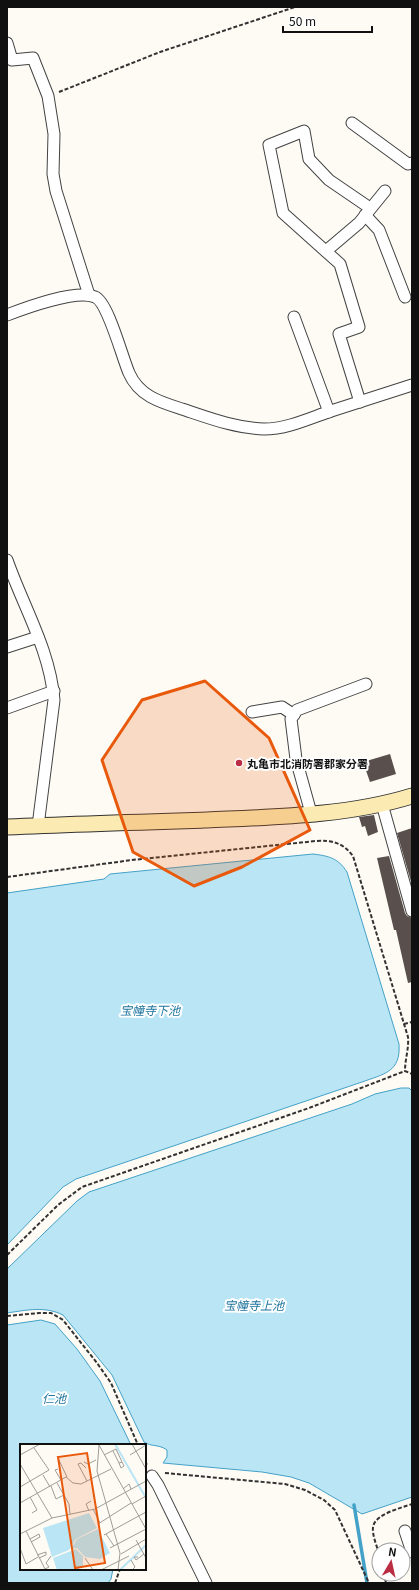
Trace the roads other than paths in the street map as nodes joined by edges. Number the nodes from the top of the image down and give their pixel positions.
1 (7, 43) edge
2 (352, 123) dead end
3 (412, 163) edge
4 (385, 192) dead end
5 (368, 211) junction
6 (326, 251) junction
7 (89, 295) junction
8 (405, 297) dead end
9 (7, 315) edge
10 (294, 317) dead end
11 (412, 385) edge
12 (360, 402) junction
13 (329, 412) junction
14 (7, 560) edge
15 (38, 637) junction
16 (7, 647) edge
17 (366, 684) dead end
18 (54, 691) junction
19 (7, 708) edge
20 (252, 712) dead end
21 (294, 714) junction
22 (412, 796) edge
23 (382, 804) junction
24 (311, 813) junction
25 (38, 826) junction
26 (7, 827) edge
27 (412, 911) edge
28 (152, 1476) road end
29 (405, 1531) dead end
30 (410, 1542) edge
31 (206, 1583) edge

1 - 7 street
2 - 3 street
4 - 5 street
5 - 6 street
5 - 6 street
5 - 8 street
6 - 12 street
7 - 9 street
7 - 13 street
10 - 13 street
11 - 12 street
12 - 13 street
14 - 15 street
15 - 16 street
15 - 18 street
17 - 21 street
18 - 19 street
18 - 25 street
20 - 21 street
21 - 24 street
22 - 23 street
23 - 24 street
23 - 27 street
24 - 25 street
25 - 26 street
28 - 31 street
29 - 30 street

